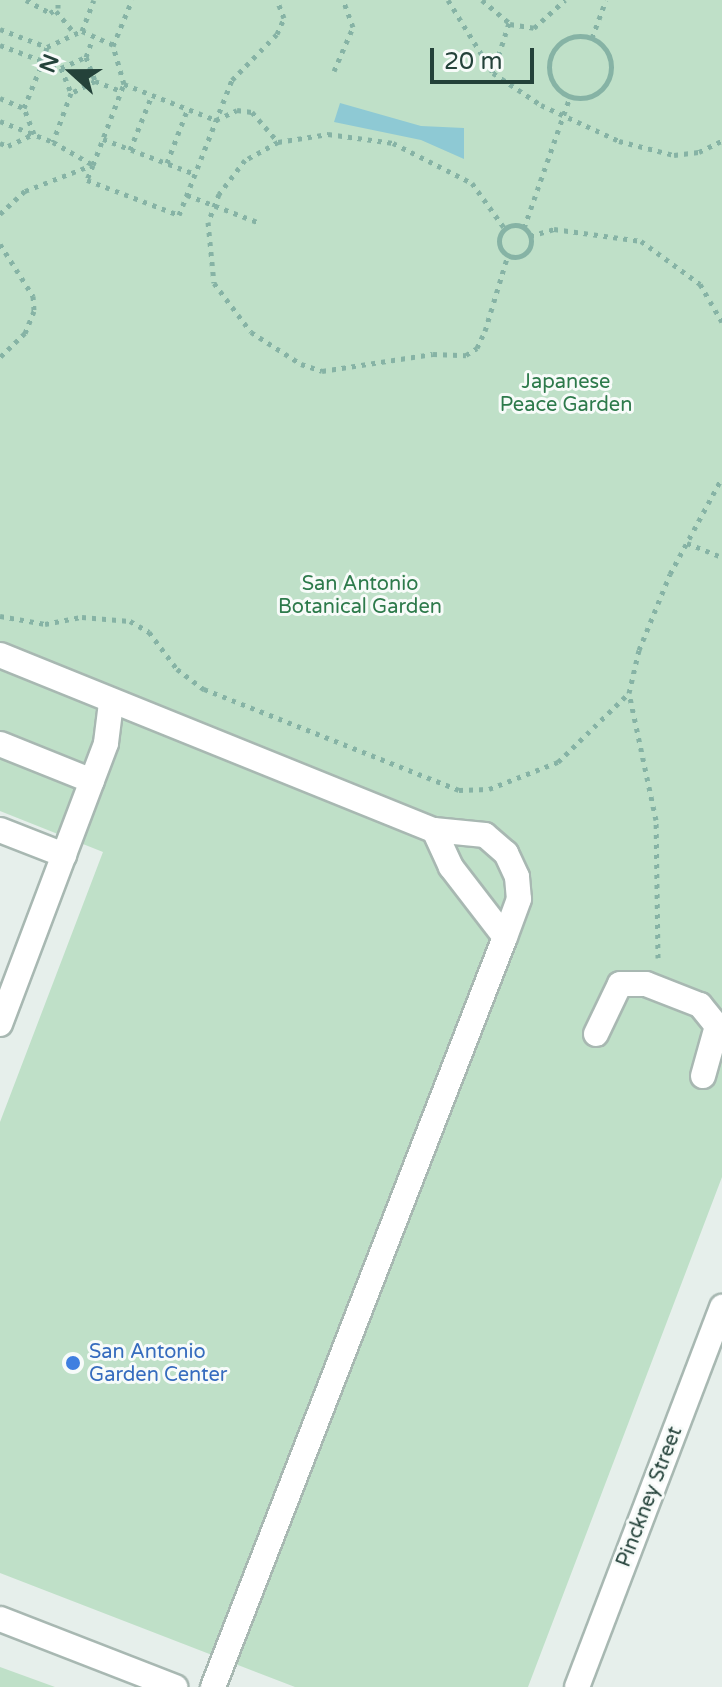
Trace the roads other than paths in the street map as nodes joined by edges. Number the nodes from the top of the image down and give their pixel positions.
1 (0, 655) edge
2 (111, 703) junction
3 (0, 744) edge
4 (92, 781) junction
5 (0, 830) edge
6 (434, 830) junction
7 (64, 855) junction
8 (505, 937) junction
9 (0, 1024) edge
10 (596, 1034) dead end
11 (703, 1076) dead end
12 (722, 1307) edge
13 (0, 1619) edge
14 (175, 1687) edge
15 (213, 1687) edge
16 (577, 1687) edge

1 - 2 street
2 - 4 street
2 - 6 street
3 - 4 street
4 - 7 street
5 - 7 street
6 - 8 street
6 - 8 street
7 - 9 street
8 - 15 street
10 - 11 street
12 - 16 street, Pinckney Street
13 - 14 street

